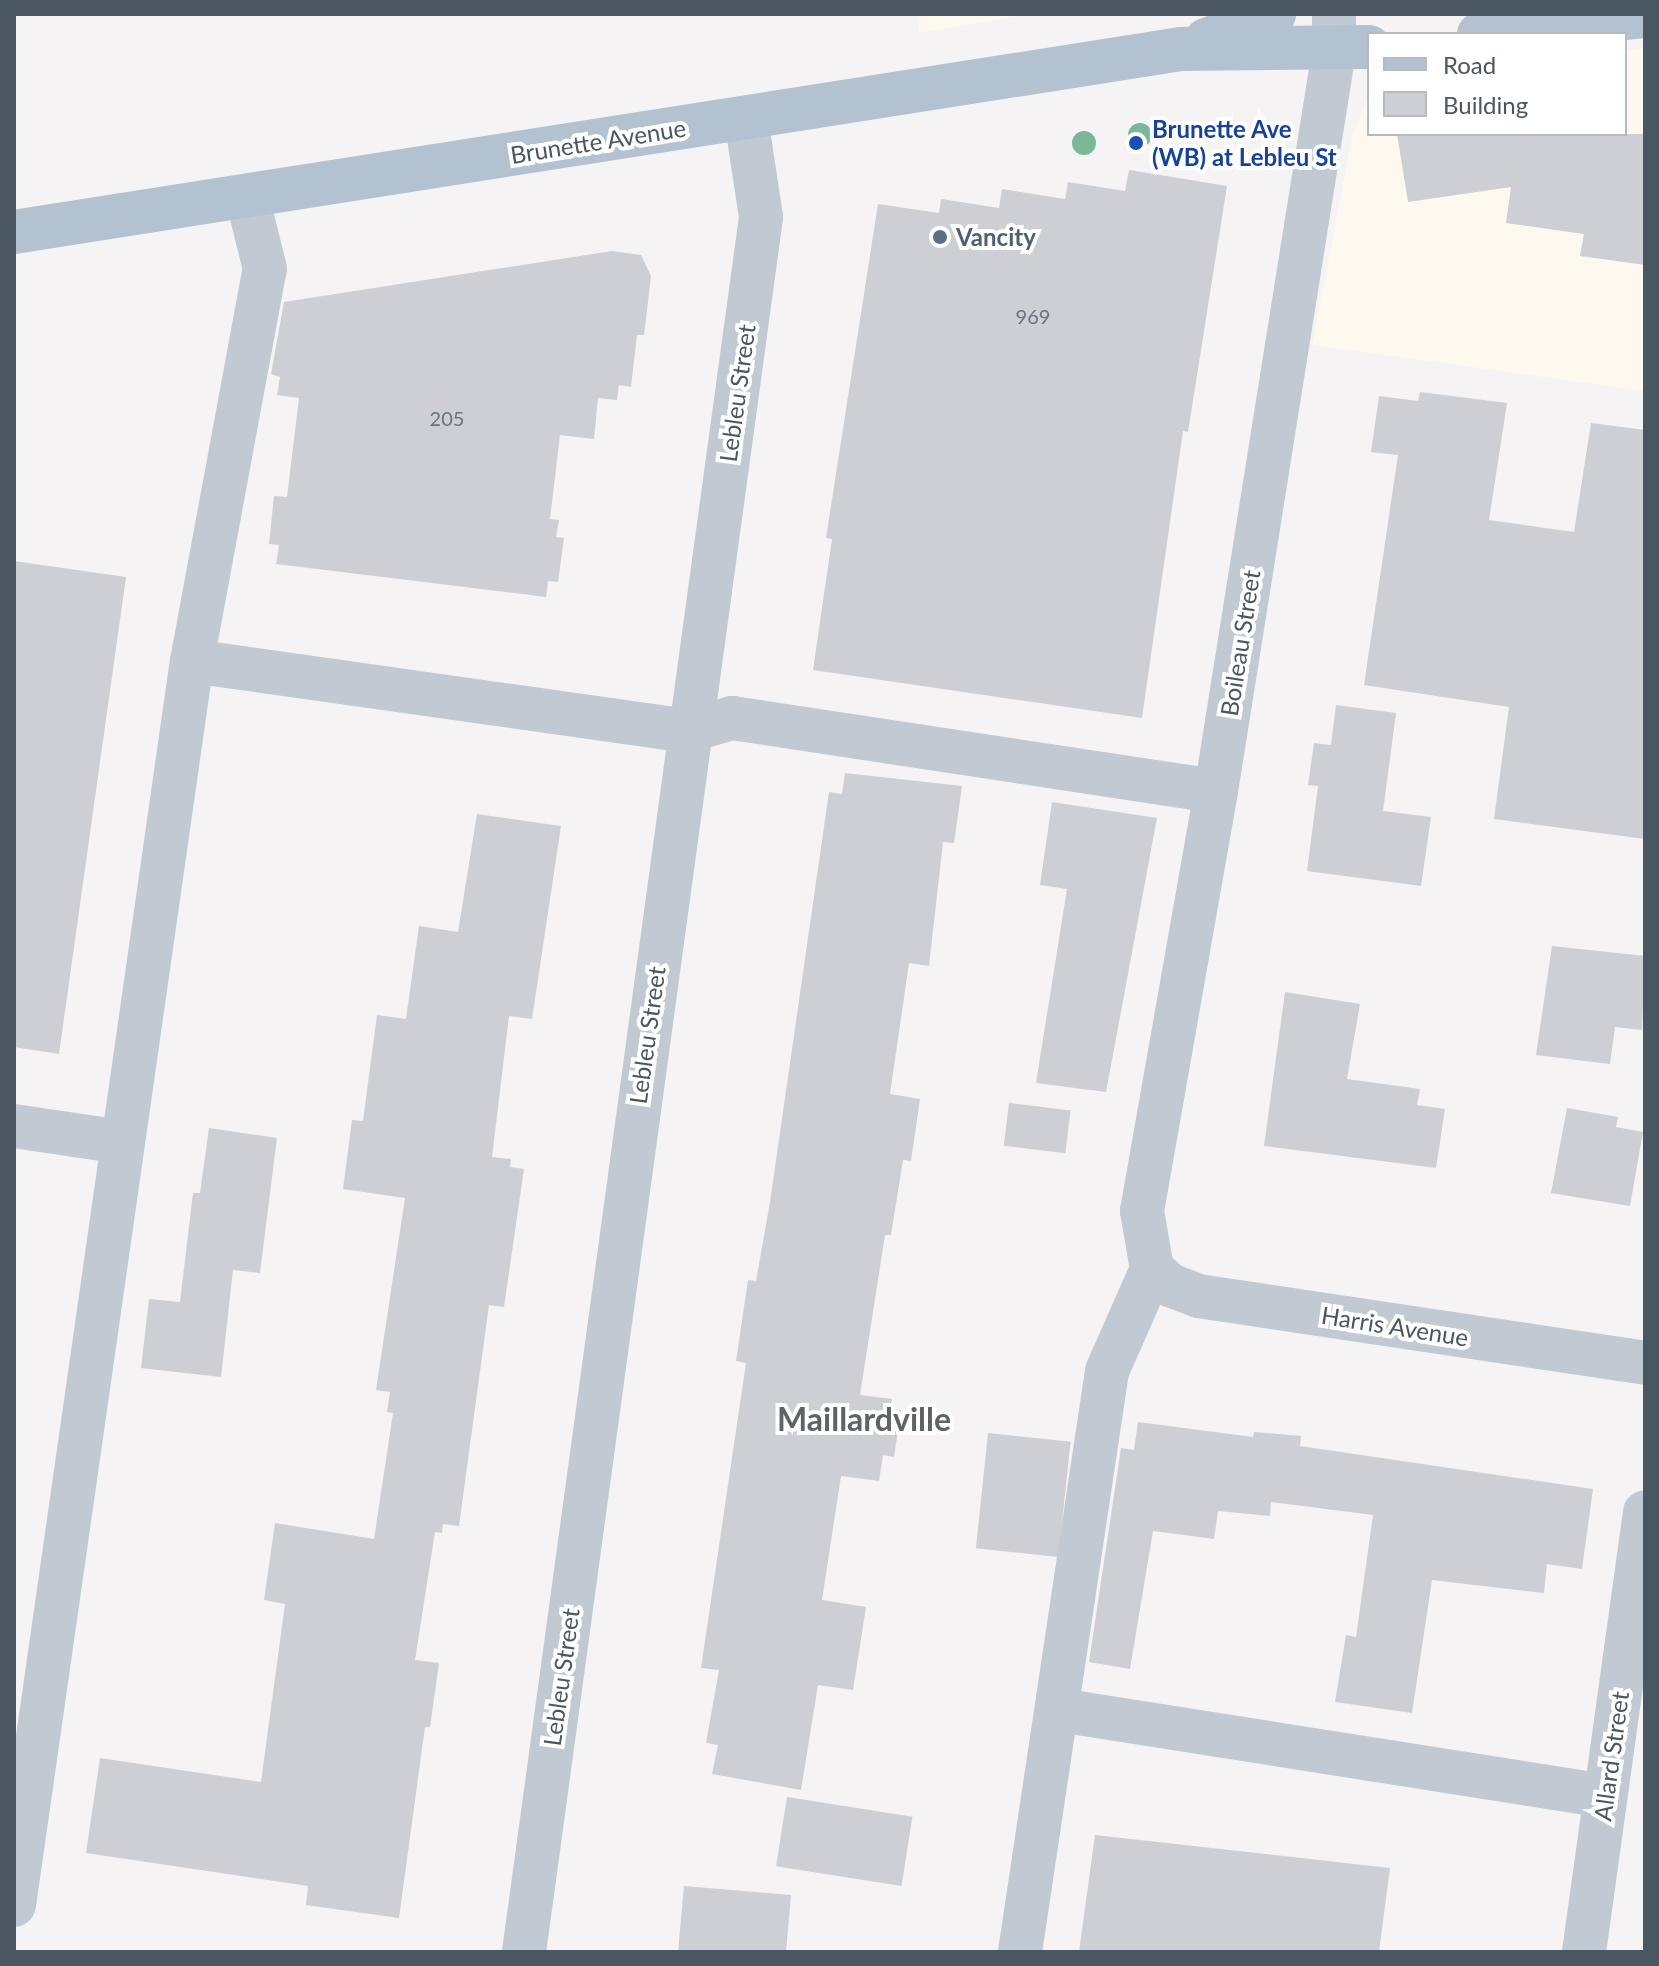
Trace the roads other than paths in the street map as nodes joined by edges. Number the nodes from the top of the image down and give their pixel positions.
1 (1274, 14) edge
2 (1645, 16) edge
3 (1507, 26) edge
4 (1346, 37) edge
5 (1181, 49) junction
6 (746, 118) junction
7 (247, 196) junction
8 (14, 232) edge
9 (192, 661) junction
10 (688, 731) junction
11 (1216, 791) junction
12 (14, 1126) edge
13 (122, 1142) junction
14 (1152, 1269) junction
15 (1645, 1363) edge
16 (1645, 1512) edge
17 (1059, 1710) junction
18 (1605, 1796) junction
19 (14, 1905) edge
20 (524, 1952) edge
21 (1020, 1952) edge
22 (1584, 1952) edge

1 - 5 main road, Brunette Avenue
2 - 3 main road
4 - 5 main road, Brunette Avenue
4 - 11 street, Boileau Street
5 - 6 main road, Brunette Avenue
6 - 7 main road, Brunette Avenue
6 - 10 street, Lebleu Street
7 - 8 main road, Brunette Avenue
7 - 9 street
9 - 10 street
9 - 13 street
10 - 11 street
10 - 20 street, Lebleu Street
11 - 14 street, Boileau Street
12 - 13 street
13 - 19 street
14 - 15 street, Harris Avenue
14 - 17 street
16 - 18 street, Allard Street
17 - 18 street
17 - 21 street
18 - 22 street, Allard Street

